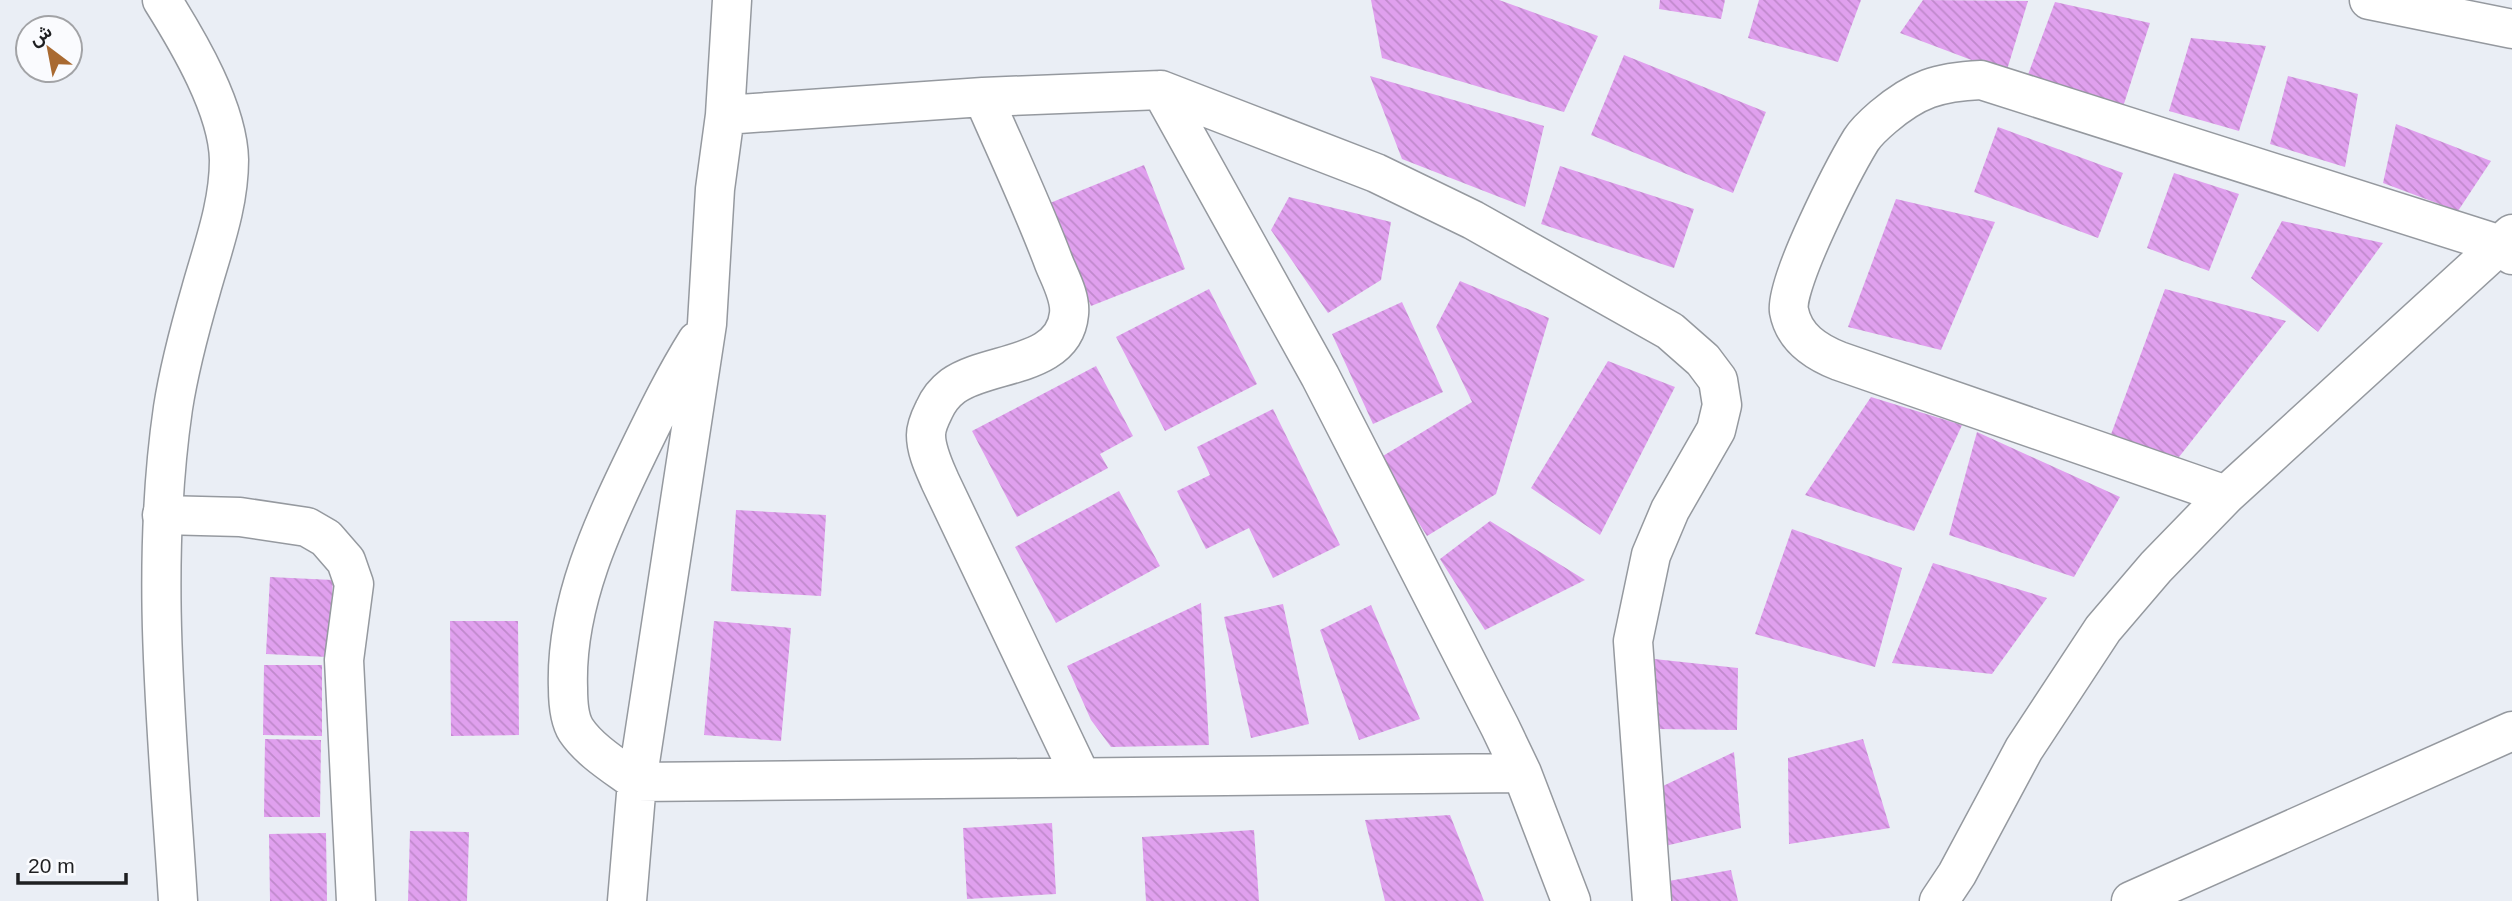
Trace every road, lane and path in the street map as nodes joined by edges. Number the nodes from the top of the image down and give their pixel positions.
1 (162, 0) edge
2 (732, 0) edge
3 (2369, 0) edge
4 (2512, 29) edge
5 (1161, 90) junction
6 (983, 97) junction
7 (725, 115) junction
8 (2508, 245) edge
9 (707, 324) junction
10 (2226, 495) junction
11 (162, 515) junction
12 (2512, 731) edge
13 (1522, 773) junction
14 (1081, 777) junction
15 (637, 782) junction
16 (178, 901) edge
17 (356, 901) edge
18 (627, 901) edge
19 (1570, 901) edge
20 (1652, 901) edge
21 (1939, 901) edge
22 (2131, 901) edge

1 - 11 street
2 - 7 street
3 - 4 street
5 - 6 street
5 - 13 street
5 - 20 street
6 - 7 street
6 - 14 street
7 - 9 street
8 - 10 street
8 - 10 street
9 - 15 street
9 - 15 street
10 - 21 street
11 - 16 street
11 - 17 street
12 - 22 street
13 - 14 street
13 - 19 street
14 - 15 street
15 - 18 street

